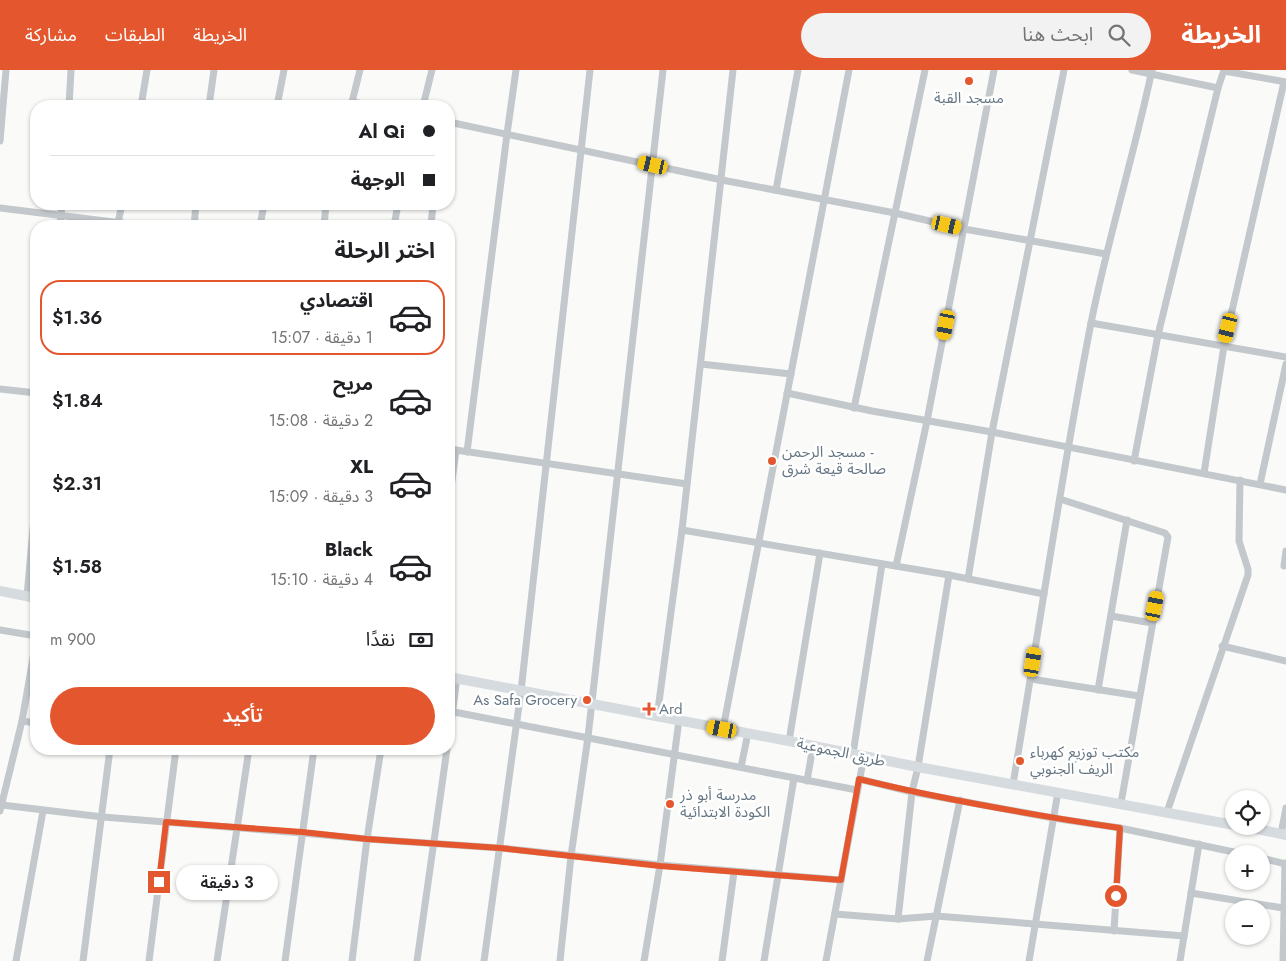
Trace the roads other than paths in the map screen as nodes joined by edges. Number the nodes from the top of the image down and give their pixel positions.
1 (6, 70) edge
2 (71, 70) edge
3 (147, 70) edge
4 (214, 70) edge
5 (284, 70) edge
6 (360, 70) edge
7 (432, 70) edge
8 (516, 70) edge
9 (590, 70) edge
10 (663, 70) edge
11 (733, 70) edge
12 (798, 70) edge
13 (849, 70) edge
14 (925, 70) edge
15 (994, 70) edge
16 (1064, 70) edge
17 (1132, 70) edge
18 (1224, 71) edge
19 (1151, 72) edge
20 (1285, 82) edge
21 (1218, 88) junction
22 (69, 100) edge
23 (142, 100) edge
24 (210, 100) edge
25 (278, 100) edge
26 (353, 100) edge
27 (424, 100) edge
28 (455, 123) edge
29 (507, 134) junction
30 (0, 141) edge
31 (582, 149) junction
32 (653, 165) junction
33 (722, 180) junction
34 (776, 190) junction
35 (824, 199) junction
36 (0, 208) edge
37 (62, 210) edge
38 (895, 213) junction
39 (61, 216) junction
40 (61, 220) edge
41 (94, 220) edge
42 (964, 229) junction
43 (1030, 242) junction
44 (1106, 254) junction
45 (1091, 323) junction
46 (1158, 335) junction
47 (1224, 346) junction
48 (1286, 357) edge
49 (701, 364) junction
50 (1286, 364) edge
51 (791, 374) junction
52 (0, 389) edge
53 (30, 392) edge
54 (787, 393) junction
55 (854, 408) junction
56 (927, 421) junction
57 (992, 432) junction
58 (1069, 447) junction
59 (455, 450) edge
60 (467, 452) junction
61 (1134, 461) junction
62 (546, 464) junction
63 (1204, 473) junction
64 (616, 474) junction
65 (1240, 480) junction
66 (687, 484) junction
67 (1260, 484) junction
68 (1286, 490) edge
69 (1060, 499) junction
70 (1127, 520) junction
71 (682, 530) junction
72 (758, 543) junction
73 (1286, 551) edge
74 (820, 553) junction
75 (882, 564) junction
76 (896, 566) junction
77 (1284, 566) dead end
78 (949, 575) junction
79 (968, 579) junction
80 (0, 591) edge
81 (1044, 594) junction
82 (30, 597) edge
83 (1111, 616) junction
84 (1152, 623) junction
85 (0, 630) edge
86 (30, 635) edge
87 (1222, 646) junction
88 (1286, 661) edge
89 (30, 675) edge
90 (455, 678) edge
91 (1031, 679) junction
92 (1098, 690) junction
93 (521, 691) junction
94 (1139, 696) junction
95 (591, 704) junction
96 (455, 712) edge
97 (657, 717) junction
98 (679, 720) junction
99 (22, 721) junction
100 (30, 722) edge
101 (517, 724) junction
102 (722, 729) junction
103 (748, 733) junction
104 (588, 737) junction
105 (789, 741) junction
106 (813, 746) junction
107 (853, 754) junction
108 (109, 755) edge
109 (175, 755) edge
110 (248, 755) edge
111 (313, 755) edge
112 (381, 755) edge
113 (446, 755) edge
114 (674, 756) junction
115 (864, 756) junction
116 (741, 767) junction
117 (918, 767) junction
118 (794, 778) junction
119 (859, 779) junction
120 (807, 781) junction
121 (1013, 784) junction
122 (857, 790) junction
123 (912, 792) junction
124 (1058, 792) junction
125 (960, 800) junction
126 (1121, 803) junction
127 (1, 808) edge
128 (1286, 808) edge
129 (43, 811) junction
130 (1167, 812) junction
131 (102, 817) junction
132 (1053, 818) junction
133 (166, 822) junction
134 (1225, 823) edge
135 (236, 828) junction
136 (1120, 828) junction
137 (1270, 831) edge
138 (302, 832) junction
139 (1284, 834) edge
140 (367, 839) junction
141 (433, 843) junction
142 (1199, 844) junction
143 (500, 848) junction
144 (1225, 850) edge
145 (570, 856) junction
146 (1270, 860) edge
147 (1285, 864) edge
148 (660, 866) junction
149 (734, 872) junction
150 (778, 876) junction
151 (841, 880) junction
152 (1191, 893) junction
153 (1283, 908) junction
154 (835, 914) junction
155 (936, 916) junction
156 (898, 919) junction
157 (1036, 924) junction
158 (1114, 931) junction
159 (1184, 936) junction
160 (16, 961) edge
161 (83, 961) edge
162 (149, 961) edge
163 (217, 961) edge
164 (285, 961) edge
165 (352, 961) edge
166 (417, 961) edge
167 (484, 961) edge
168 (560, 961) edge
169 (644, 961) edge
170 (722, 961) edge
171 (764, 961) edge
172 (826, 961) edge
173 (927, 961) edge
174 (1030, 961) edge
175 (1180, 961) edge
176 (1283, 961) edge

1 - 30 street
2 - 22 street
3 - 23 street
4 - 24 street
5 - 25 street
6 - 26 street
7 - 27 street
8 - 29 street
9 - 31 street
10 - 32 street
11 - 33 street
12 - 34 street
13 - 35 street
14 - 38 street
15 - 42 street
16 - 43 street
17 - 19 street
18 - 20 street
18 - 21 street
19 - 21 street
19 - 44 street
20 - 47 street
21 - 46 street
28 - 29 street
29 - 31 street
29 - 60 street
31 - 32 street
31 - 62 street
32 - 33 street
32 - 64 street
33 - 34 street
33 - 49 street
34 - 35 street
35 - 38 street
35 - 51 street
36 - 39 street
37 - 39 street
38 - 42 street
38 - 55 street
39 - 40 street
39 - 41 street
42 - 43 street
42 - 56 street
43 - 44 street
43 - 57 street
44 - 45 street
45 - 46 street
45 - 58 street
46 - 47 street
46 - 61 street
47 - 48 street
47 - 63 street
49 - 51 street
49 - 66 street
50 - 67 street
51 - 54 street
52 - 53 street
54 - 55 street
54 - 72 street
55 - 56 street
56 - 57 street
56 - 76 street
57 - 58 street
57 - 79 street
58 - 61 street
58 - 69 street
59 - 60 street
60 - 62 street
61 - 63 street
62 - 64 street
62 - 93 street
63 - 65 street
64 - 66 street
64 - 95 street
65 - 67 street
65 - 87 street
66 - 71 street
67 - 68 street
69 - 70 street
69 - 81 street
70 - 83 street
70 - 84 street
71 - 72 street
71 - 97 street
72 - 74 street
72 - 102 street
73 - 77 street
74 - 75 street
74 - 105 street
75 - 76 street
75 - 107 street
76 - 78 street
78 - 79 street
78 - 117 street
79 - 81 street
80 - 82 main road
81 - 91 street
83 - 84 street
83 - 92 street
84 - 94 street
85 - 86 street
87 - 88 street
87 - 130 street
89 - 99 street
90 - 93 main road, طريق الجموعية
91 - 92 street
91 - 121 street
92 - 94 street
93 - 95 main road, طريق الجموعية
93 - 101 street
94 - 126 street
95 - 97 main road, طريق الجموعية
95 - 104 street
96 - 101 street
97 - 98 main road, طريق الجموعية
98 - 102 main road, طريق الجموعية
98 - 114 street
99 - 100 street
99 - 127 street
101 - 104 street
101 - 143 street
102 - 103 main road, طريق الجموعية
103 - 105 main road, طريق الجموعية
103 - 116 street
104 - 114 street
104 - 145 street
105 - 106 main road, طريق الجموعية
106 - 107 main road, طريق الجموعية
106 - 120 street
107 - 115 main road, طريق الجموعية
108 - 131 street
109 - 133 street
110 - 135 street
111 - 138 street
112 - 140 street
113 - 141 street
114 - 116 street
114 - 148 street
115 - 117 main road, طريق الجموعية
115 - 119 street
116 - 118 street
117 - 121 main road, طريق الجموعية
117 - 123 street
118 - 120 street
118 - 150 street
119 - 122 street
119 - 123 street
120 - 122 street
121 - 124 main road, طريق الجموعية
122 - 151 street
123 - 125 street
123 - 156 street
124 - 126 main road, طريق الجموعية
124 - 132 street
125 - 132 street
125 - 155 street
126 - 130 main road, طريق الجموعية
127 - 129 street
128 - 139 street
129 - 131 street
129 - 160 street
130 - 134 main road, طريق الجموعية
131 - 133 street
131 - 161 street
132 - 136 street
132 - 157 street
133 - 135 street
133 - 162 street
135 - 138 street
135 - 163 street
136 - 142 street
136 - 158 street
137 - 139 main road
138 - 140 street
138 - 164 street
140 - 141 street
140 - 165 street
141 - 143 street
141 - 166 street
142 - 144 street
142 - 152 street
143 - 145 street
143 - 167 street
145 - 148 street
145 - 168 street
146 - 147 street
147 - 153 street
148 - 149 street
148 - 169 street
149 - 150 street
149 - 170 street
150 - 151 street
150 - 171 street
151 - 154 street
152 - 153 street
152 - 159 street
153 - 176 street
154 - 156 street
154 - 172 street
155 - 156 street
155 - 157 street
155 - 173 street
157 - 158 street
157 - 174 street
158 - 159 street
159 - 175 street

